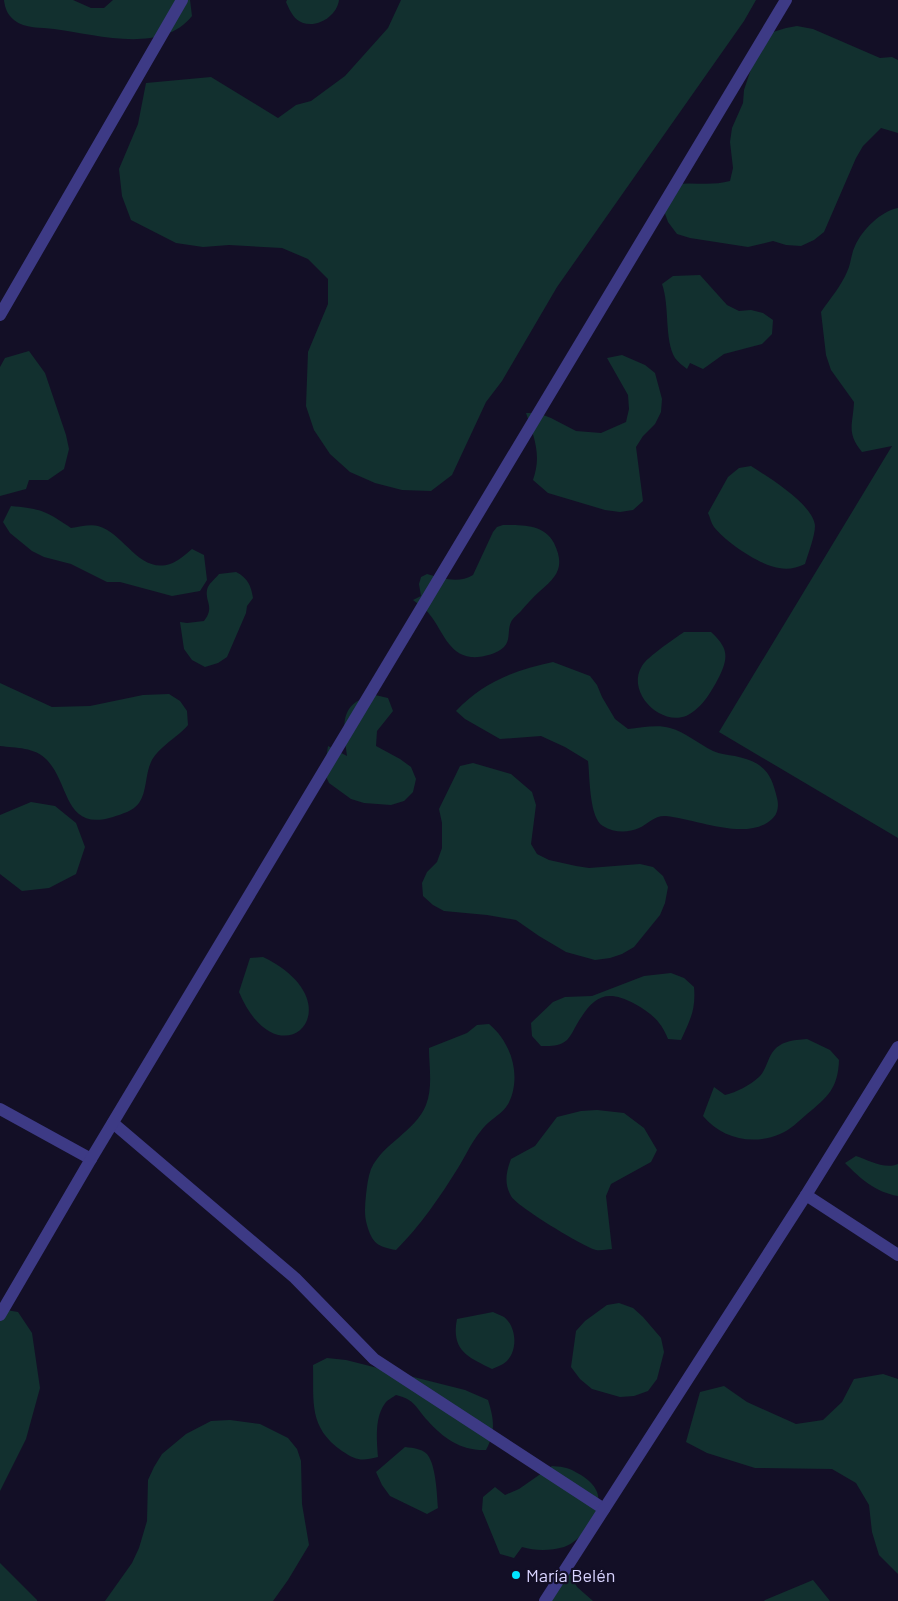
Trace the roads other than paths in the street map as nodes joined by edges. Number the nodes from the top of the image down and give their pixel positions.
1 (182, 0) edge
2 (786, 0) edge
3 (0, 315) edge
4 (898, 1046) edge
5 (0, 1109) edge
6 (113, 1123) junction
7 (91, 1159) junction
8 (806, 1195) junction
9 (898, 1255) edge
10 (0, 1314) edge
11 (604, 1509) junction
12 (544, 1601) edge

1 - 3 street
2 - 6 street
4 - 8 street
5 - 7 street
6 - 7 street
6 - 11 street
7 - 10 street
8 - 9 street
8 - 11 street
11 - 12 street

